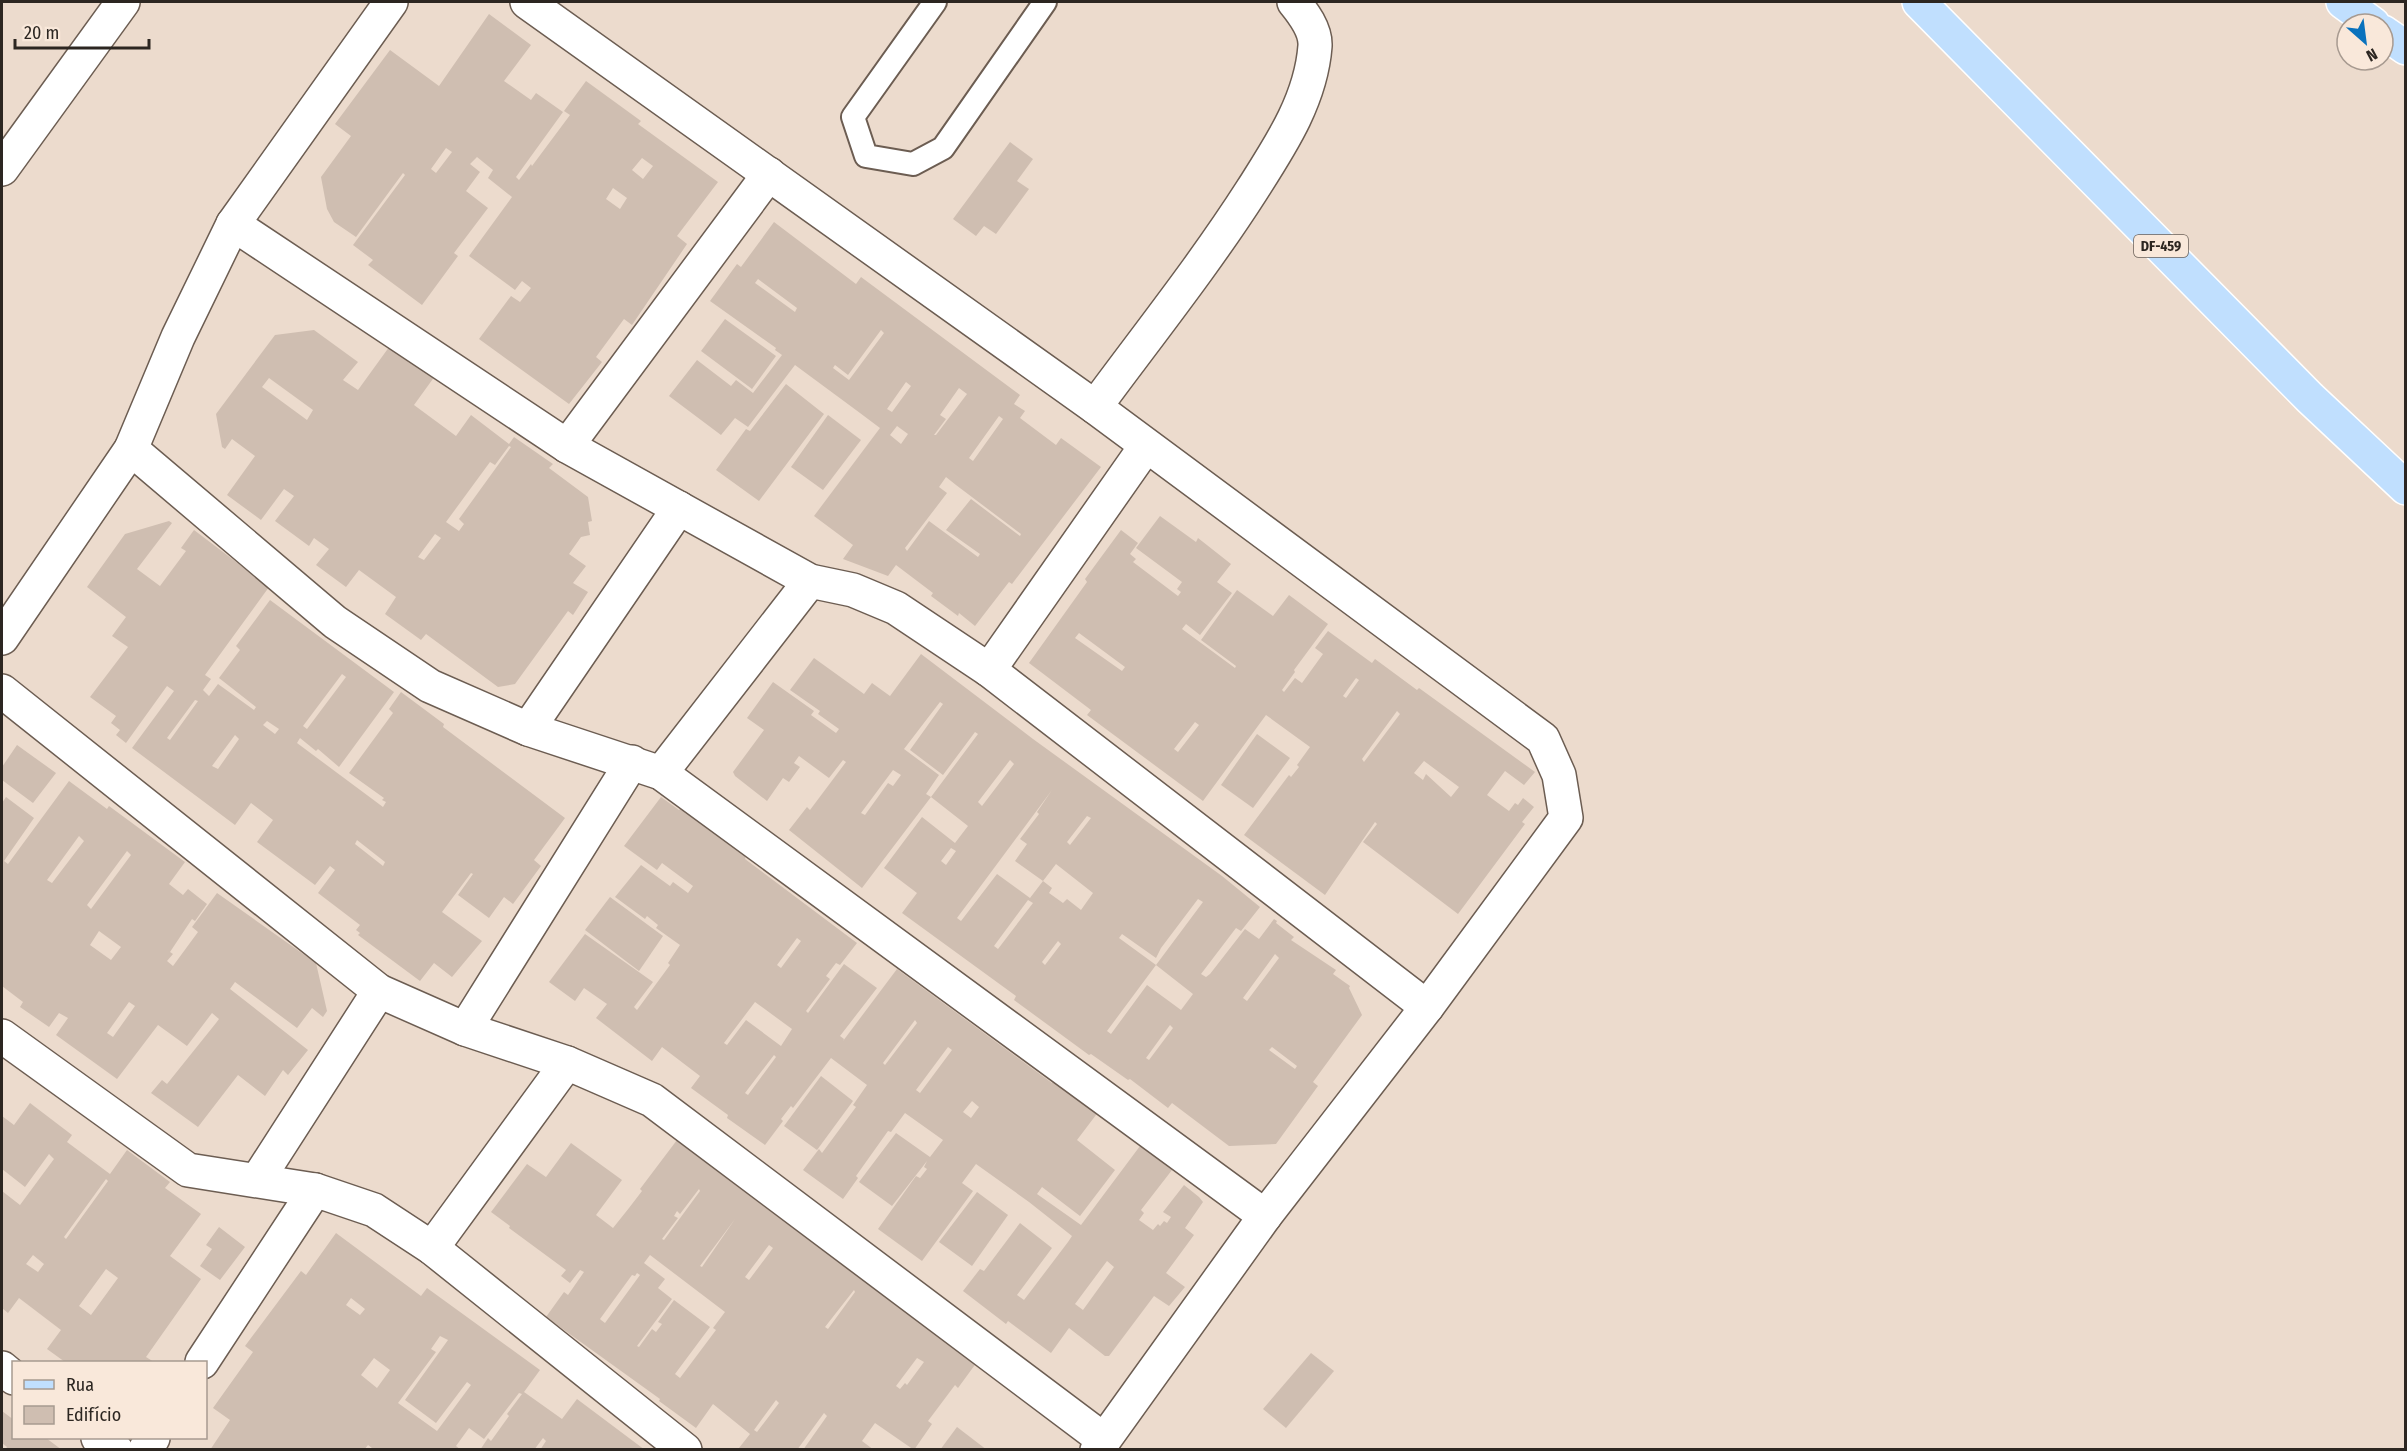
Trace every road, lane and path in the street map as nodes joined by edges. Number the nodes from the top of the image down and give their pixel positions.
1 (123, 2) edge
2 (391, 2) edge
3 (527, 2) edge
4 (935, 2) edge
5 (1045, 2) edge
6 (1294, 2) edge
7 (1919, 2) edge
8 (2343, 2) edge
9 (2357, 12) edge
10 (2, 169) edge
11 (770, 174) junction
12 (232, 224) junction
13 (1095, 407) junction
14 (567, 446) junction
15 (1146, 446) junction
16 (131, 449) junction
17 (2406, 488) edge
18 (679, 508) junction
19 (810, 581) junction
20 (2, 638) edge
21 (989, 670) junction
22 (2, 691) edge
23 (528, 729) junction
24 (646, 767) junction
25 (379, 991) junction
26 (1427, 1007) junction
27 (465, 1029) junction
28 (2, 1036) edge
29 (567, 1063) junction
30 (258, 1179) junction
31 (315, 1190) junction
32 (1265, 1216) junction
33 (432, 1248) junction
34 (203, 1361) edge
35 (101, 1439) edge
36 (1100, 1445) edge
37 (116, 1449) edge
38 (685, 1449) edge

1 - 10 street
2 - 12 street
3 - 11 street
4 - 5 lane
6 - 13 street
7 - 17 main road, DF-459
8 - 9 main road
11 - 13 street
11 - 14 street
12 - 14 street
12 - 16 street
13 - 15 street
14 - 18 street
15 - 21 street
15 - 26 street
16 - 20 street
16 - 23 street
18 - 19 street
18 - 23 street
19 - 21 street
19 - 24 street
21 - 26 street
22 - 25 street
23 - 24 street
24 - 27 street
24 - 32 street
25 - 27 street
25 - 30 street
26 - 32 street
27 - 29 street
28 - 30 street
29 - 33 street
29 - 36 street
30 - 31 street
31 - 33 street
31 - 34 street
32 - 36 street
33 - 38 street
35 - 37 street

